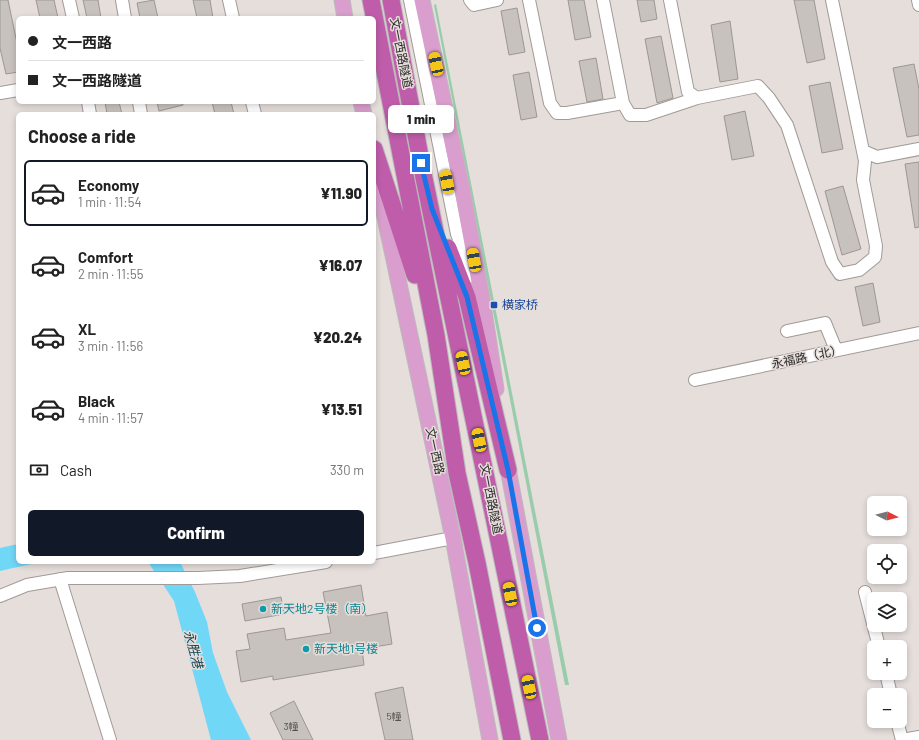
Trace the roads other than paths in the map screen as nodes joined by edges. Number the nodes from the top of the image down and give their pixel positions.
1 (69, 0) edge
2 (122, 0) edge
3 (230, 0) edge
4 (342, 0) edge
5 (371, 0) edge
6 (391, 0) edge
7 (421, 0) edge
8 (470, 0) edge
9 (497, 0) edge
10 (529, 0) edge
11 (603, 0) edge
12 (670, 0) edge
13 (832, 0) edge
14 (918, 0) edge
15 (919, 5) edge
16 (73, 16) edge
17 (125, 16) edge
18 (233, 16) edge
19 (345, 16) edge
20 (374, 16) edge
21 (376, 26) edge
22 (16, 90) edge
23 (0, 93) edge
24 (697, 98) junction
25 (623, 104) junction
26 (919, 149) edge
27 (863, 151) junction
28 (376, 155) edge
29 (376, 172) edge
30 (432, 209) junction
31 (787, 331) dead end
32 (919, 333) edge
33 (436, 335) junction
34 (836, 350) junction
35 (695, 380) dead end
36 (508, 470) junction
37 (453, 538) junction
38 (376, 553) edge
39 (304, 564) edge
40 (270, 567) edge
41 (60, 579) junction
42 (865, 592) dead end
43 (0, 596) edge
44 (877, 640) edge
45 (899, 728) edge
46 (919, 738) edge
47 (110, 740) edge
48 (490, 740) edge
49 (512, 740) edge
50 (540, 740) edge
51 (559, 740) edge
52 (902, 740) edge

1 - 16 street
2 - 17 street
3 - 18 street
4 - 19 main road
5 - 20 highway, 文一西路隧道
6 - 30 highway, 文一西路隧道
7 - 36 main road
8 - 9 street
10 - 25 street
11 - 25 street
12 - 24 street
13 - 27 street
14 - 15 street
21 - 33 highway, 文一西路隧道
22 - 23 street
24 - 25 street
24 - 27 street
26 - 27 street
28 - 33 highway
29 - 37 main road, 文一西路
30 - 36 highway
30 - 50 highway, 文一西路隧道
31 - 34 street
32 - 34 street, 永福路（北）
33 - 49 highway, 文一西路隧道
34 - 35 street, 永福路（北）
36 - 51 main road
37 - 38 street
37 - 48 main road, 文一西路
39 - 40 street
40 - 41 street
41 - 43 street
41 - 47 street
42 - 44 street
45 - 52 street
46 - 52 street

